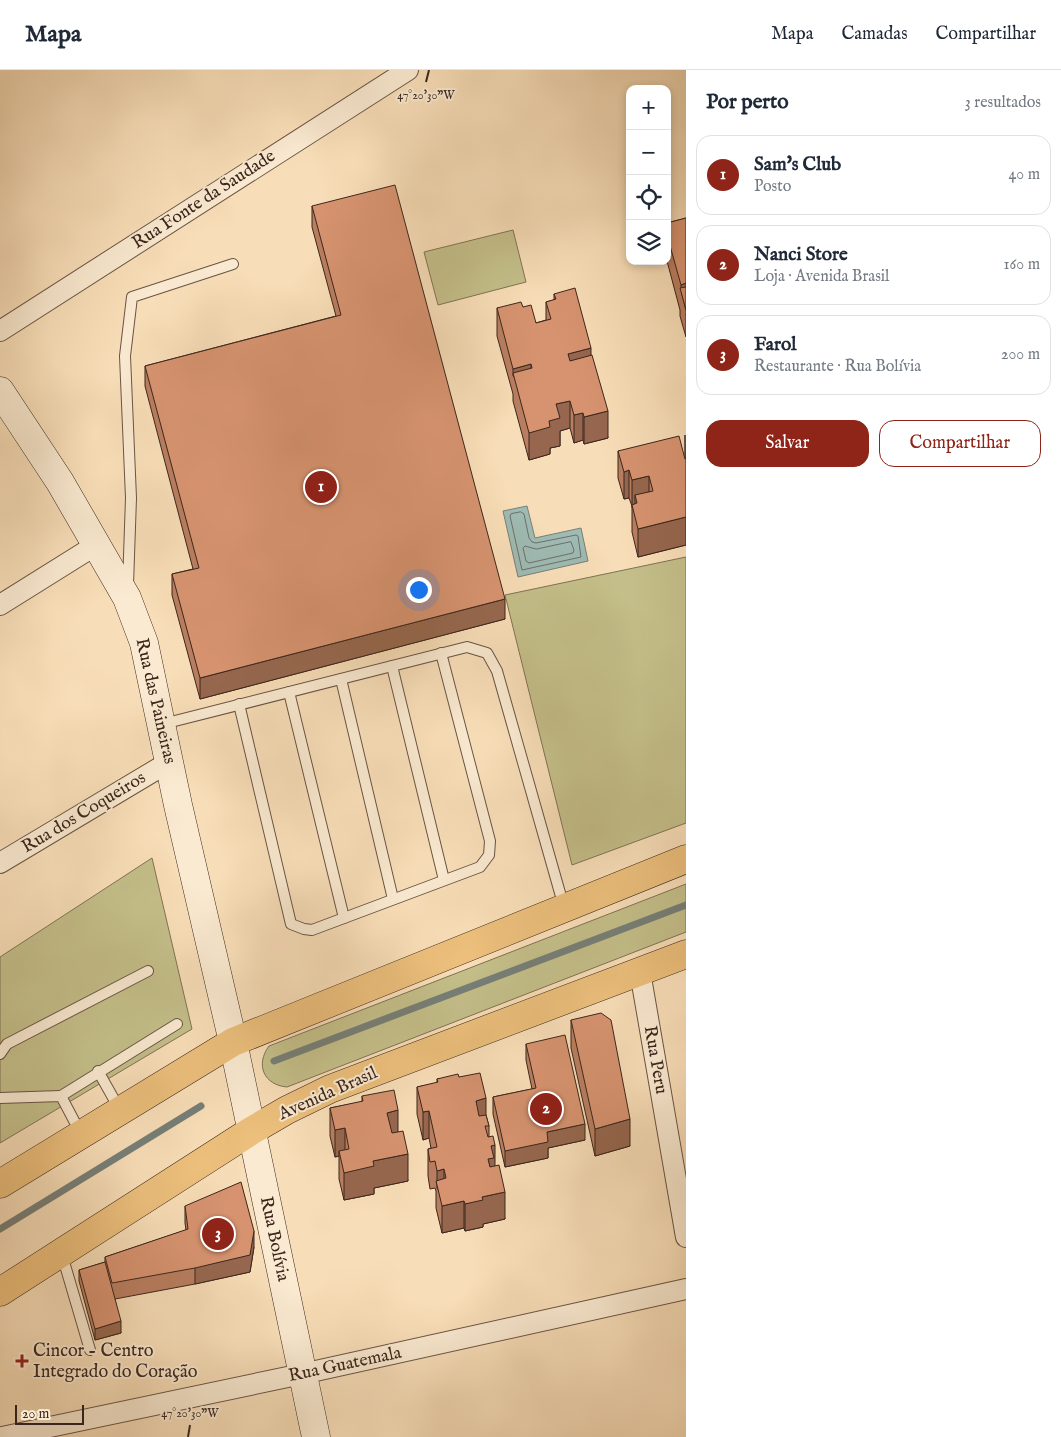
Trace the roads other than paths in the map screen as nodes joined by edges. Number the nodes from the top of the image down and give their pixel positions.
1 (408, 70) edge
2 (234, 264) dead end
3 (0, 331) edge
4 (0, 391) edge
5 (96, 545) junction
6 (127, 598) junction
7 (0, 605) edge
8 (441, 653) junction
9 (392, 666) junction
10 (341, 679) junction
11 (289, 692) junction
12 (239, 704) junction
13 (161, 724) junction
14 (169, 762) junction
15 (686, 859) edge
16 (0, 863) edge
17 (444, 880) junction
18 (393, 899) junction
19 (564, 908) junction
20 (344, 918) junction
21 (686, 954) edge
22 (148, 971) dead end
23 (640, 972) junction
24 (177, 1024) dead end
25 (233, 1042) junction
26 (0, 1054) edge
27 (98, 1072) junction
28 (61, 1096) junction
29 (0, 1098) edge
30 (120, 1111) junction
31 (251, 1131) junction
32 (82, 1134) junction
33 (0, 1184) edge
34 (686, 1237) edge
35 (62, 1254) junction
36 (686, 1289) edge
37 (0, 1292) edge
38 (90, 1350) dead end
39 (302, 1374) junction
40 (2, 1437) edge
41 (316, 1437) edge

1 - 3 street, Rua Fonte da Saudade
2 - 6 lane
4 - 5 main road, Rua das Paineiras
5 - 6 main road, Rua das Paineiras
5 - 7 street
6 - 13 main road, Rua das Paineiras
8 - 9 lane
8 - 17 lane
8 - 19 lane
9 - 10 lane
9 - 17 lane
10 - 11 lane
10 - 18 lane
11 - 12 lane
11 - 20 lane
12 - 13 lane
12 - 20 lane
13 - 14 main road, Rua das Paineiras
14 - 16 street, Rua dos Coqueiros
14 - 25 main road, Rua das Paineiras
15 - 19 main road
17 - 18 lane
18 - 20 lane
19 - 25 main road
21 - 23 main road, Avenida Brasil
22 - 26 lane
23 - 31 main road, Avenida Brasil
23 - 34 street, Rua Peru
24 - 27 lane
25 - 30 main road
25 - 31 main road, Rua Bolívia
27 - 28 lane
27 - 30 lane
28 - 29 lane
28 - 32 lane
30 - 32 main road
31 - 35 main road, Avenida Brasil
31 - 39 main road, Rua Bolívia
32 - 33 main road
35 - 37 main road, Avenida Brasil
35 - 38 lane
36 - 39 street, Rua Guatemala
39 - 40 street, Rua Guatemala
39 - 41 main road, Rua Bolívia

